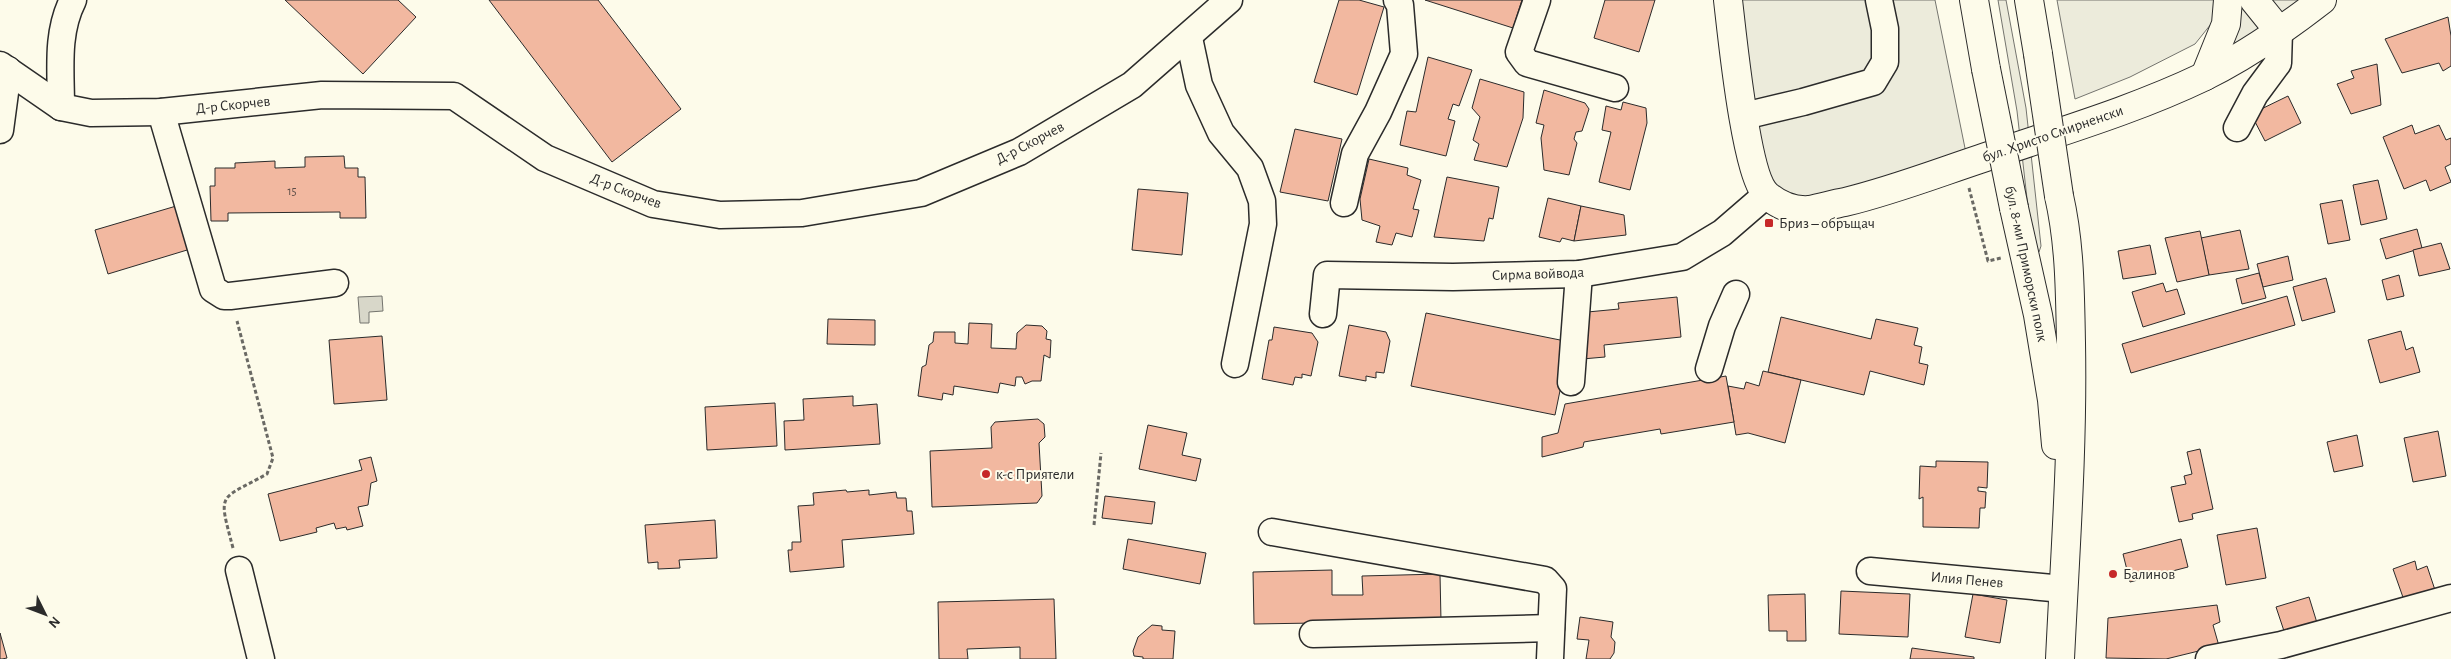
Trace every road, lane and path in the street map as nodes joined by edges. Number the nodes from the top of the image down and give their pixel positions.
1 (73, 0) edge
2 (1397, 0) edge
3 (1537, 0) edge
4 (1728, 0) edge
5 (1879, 0) edge
6 (1967, 0) edge
7 (1974, 0) edge
8 (2029, 0) edge
9 (2228, 0) edge
10 (2254, 0) edge
11 (1218, 5) edge
12 (2304, 5) edge
13 (2279, 31) junction
14 (1979, 33) junction
15 (1189, 38) junction
16 (4, 68) edge
17 (2205, 76) junction
18 (1615, 88) dead end
19 (61, 107) junction
20 (161, 112) junction
21 (1744, 116) junction
22 (2237, 128) dead end
23 (0, 130) edge
24 (1969, 188) dead end
25 (1766, 195) junction
26 (1344, 203) dead end
27 (2023, 253) junction
28 (1579, 274) junction
29 (335, 283) dead end
30 (1736, 294) dead end
31 (230, 296) junction
32 (1323, 314) dead end
33 (1235, 364) dead end
34 (1709, 369) dead end
35 (1570, 382) dead end
36 (1101, 453) dead end
37 (1094, 525) dead end
38 (2065, 531) junction
39 (1272, 532) dead end
40 (238, 570) joint
41 (1870, 571) dead end
42 (2063, 589) junction
43 (2451, 598) edge
44 (1552, 628) junction
45 (1313, 634) dead end
46 (261, 659) edge
47 (1550, 659) edge
48 (2060, 659) edge
49 (2209, 659) edge

1 - 19 street
2 - 26 street
3 - 18 street
4 - 21 main road
5 - 21 street
6 - 14 main road
7 - 14 main road, бул. 8-ми Приморски полк
8 - 38 main road, бул. 8-ми Приморски полк, bridge
9 - 17 main road
10 - 13 main road
11 - 15 street, Д-р Скорчев
12 - 13 main road, бул. Христо Смирненски
13 - 17 main road, бул. Христо Смирненски
13 - 22 street
14 - 27 main road, бул. 8-ми Приморски полк, bridge
15 - 20 street, Д-р Скорчев
15 - 33 street
16 - 19 street, Д-р Скорчев
16 - 23 street
17 - 25 main road, бул. Христо Смирненски
19 - 20 street, Д-р Скорчев
20 - 31 street
21 - 25 main road
24 - 27 path
25 - 28 street, Сирма войвода
27 - 38 main road, бул. 8-ми Приморски полк
28 - 32 street, Сирма войвода
28 - 35 street
29 - 31 street
30 - 34 street
31 - 40 path
36 - 37 path
38 - 42 main road, бул. 8-ми Приморски полк
39 - 44 street
40 - 46 street
41 - 42 street, Илия Пенев
42 - 48 main road, бул. 8-ми Приморски полк
43 - 49 street
44 - 45 street
44 - 47 street

